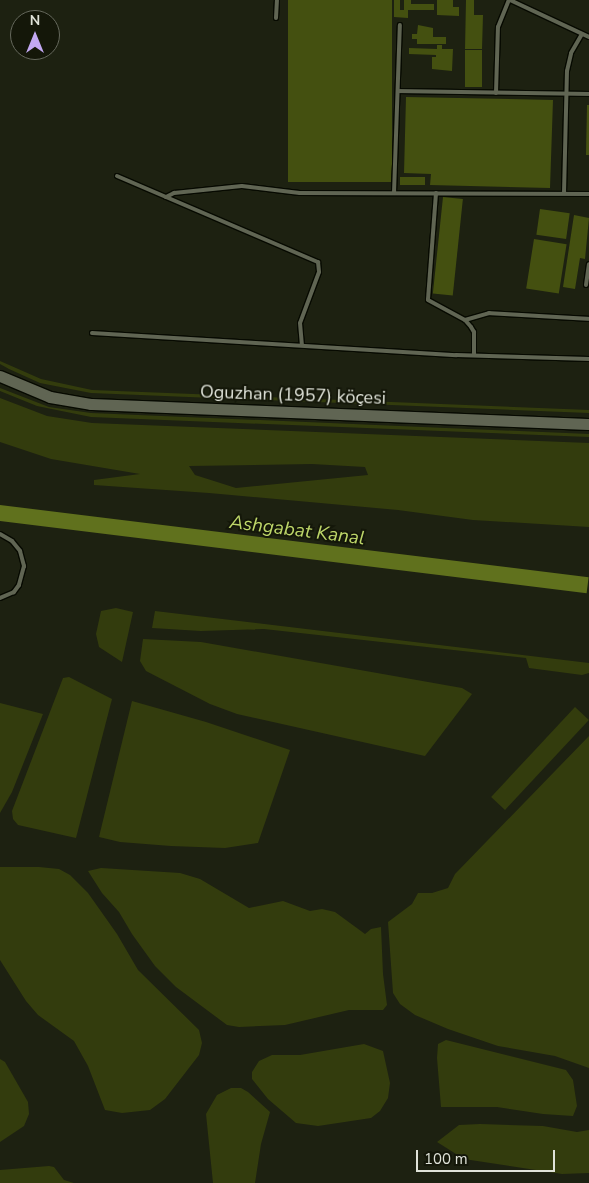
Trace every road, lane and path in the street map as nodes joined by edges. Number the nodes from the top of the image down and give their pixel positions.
1 (277, 0) edge
2 (510, 0) edge
3 (276, 18) dead end
4 (400, 25) dead end
5 (582, 34) junction
6 (589, 37) edge
7 (398, 90) junction
8 (496, 92) junction
9 (567, 94) junction
10 (589, 94) edge
11 (117, 176) dead end
12 (394, 193) junction
13 (436, 193) junction
14 (564, 193) junction
15 (589, 194) edge
16 (166, 197) junction
17 (589, 264) edge
18 (586, 285) dead end
19 (589, 319) edge
20 (465, 320) junction
21 (92, 333) dead end
22 (302, 345) junction
23 (474, 355) junction
24 (589, 359) edge
25 (0, 376) edge
26 (589, 424) edge
27 (0, 534) edge
28 (0, 598) edge

1 - 3 lane
2 - 5 lane
2 - 8 lane
4 - 7 lane
5 - 6 lane
5 - 9 lane
7 - 8 lane
7 - 12 lane
8 - 9 lane
9 - 10 lane
9 - 14 lane
11 - 16 lane
12 - 13 lane
12 - 16 lane
13 - 14 lane
13 - 20 lane
14 - 15 lane
16 - 22 lane
17 - 18 lane
19 - 20 lane
20 - 23 lane
21 - 22 lane
22 - 23 lane
23 - 24 lane
25 - 26 main road, Oguzhan (1957) köçesi
27 - 28 lane

